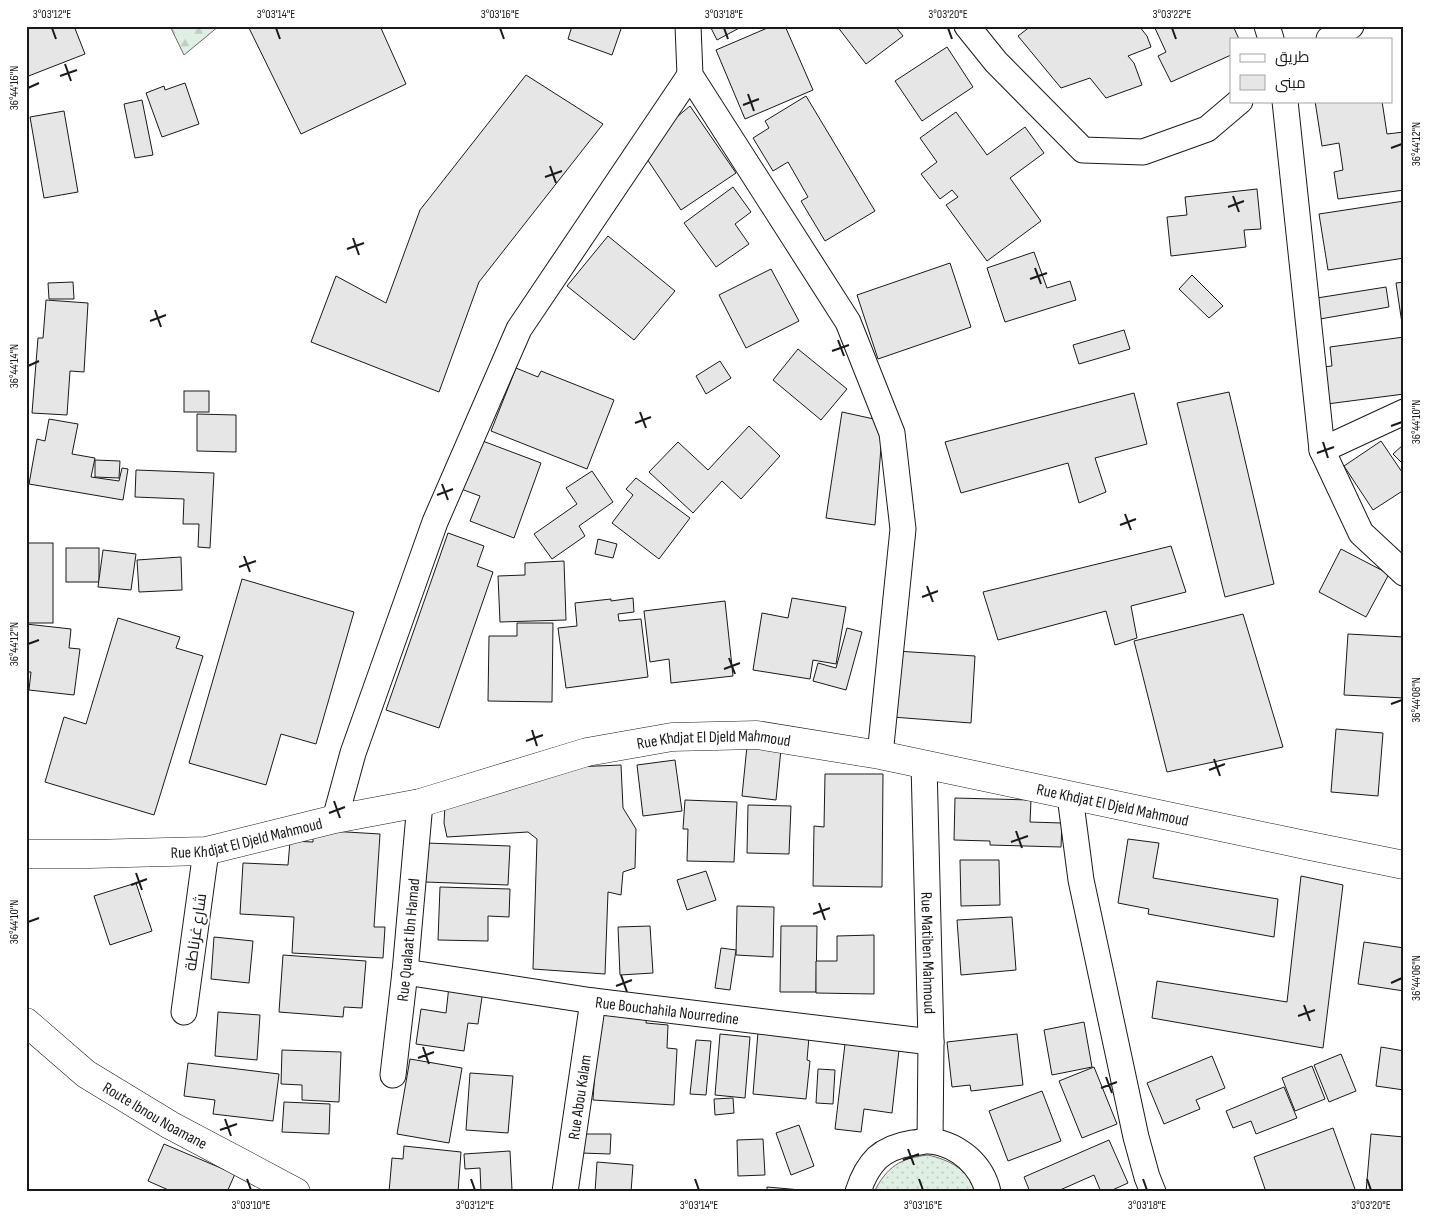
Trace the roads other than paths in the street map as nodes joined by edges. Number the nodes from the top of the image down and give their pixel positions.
1 (688, 26) edge
2 (967, 26) edge
3 (1267, 26) edge
4 (1351, 26) edge
5 (1271, 38) edge
6 (1331, 38) edge
7 (690, 75) junction
8 (1239, 102) edge
9 (1285, 102) edge
10 (1404, 412) edge
11 (1322, 450) junction
12 (1404, 573) edge
13 (880, 755) junction
14 (924, 764) junction
15 (1070, 796) junction
16 (420, 803) junction
17 (335, 818) junction
18 (206, 851) junction
19 (26, 854) edge
20 (1404, 864) edge
21 (405, 972) junction
22 (593, 1001) junction
23 (184, 1012) dead end
24 (26, 1022) edge
25 (931, 1042) junction
26 (393, 1075) dead end
27 (930, 1141) junction
28 (296, 1192) edge
29 (565, 1192) edge
30 (858, 1192) edge
31 (988, 1192) edge
32 (1153, 1192) edge

1 - 7 street
2 - 8 street
3 - 5 street
4 - 6 street
7 - 13 street
7 - 17 street
9 - 11 street
10 - 11 street
11 - 12 street
13 - 14 street, Rue Khdjat El Djeld Mahmoud
13 - 16 street, Rue Khdjat El Djeld Mahmoud
14 - 15 street, Rue Khdjat El Djeld Mahmoud
14 - 25 street, Rue Matiben Mahmoud
15 - 20 street, Rue Khdjat El Djeld Mahmoud
15 - 32 street
16 - 17 street, Rue Khdjat El Djeld Mahmoud
16 - 21 street, Rue Qualaat Ibn Hamad
17 - 18 street, Rue Khdjat El Djeld Mahmoud
18 - 19 street, Rue Khdjat El Djeld Mahmoud
18 - 23 street, شارع غرناطة
21 - 22 street, Rue Bouchahila Nourredine
21 - 26 street, Rue Qualaat Ibn Hamad
22 - 25 street, Rue Bouchahila Nourredine
22 - 29 street, Rue Abou Kalam
24 - 28 street, Route Ibnou Noamane
25 - 27 street, Rue Matiben Mahmoud
27 - 30 street
27 - 31 street

